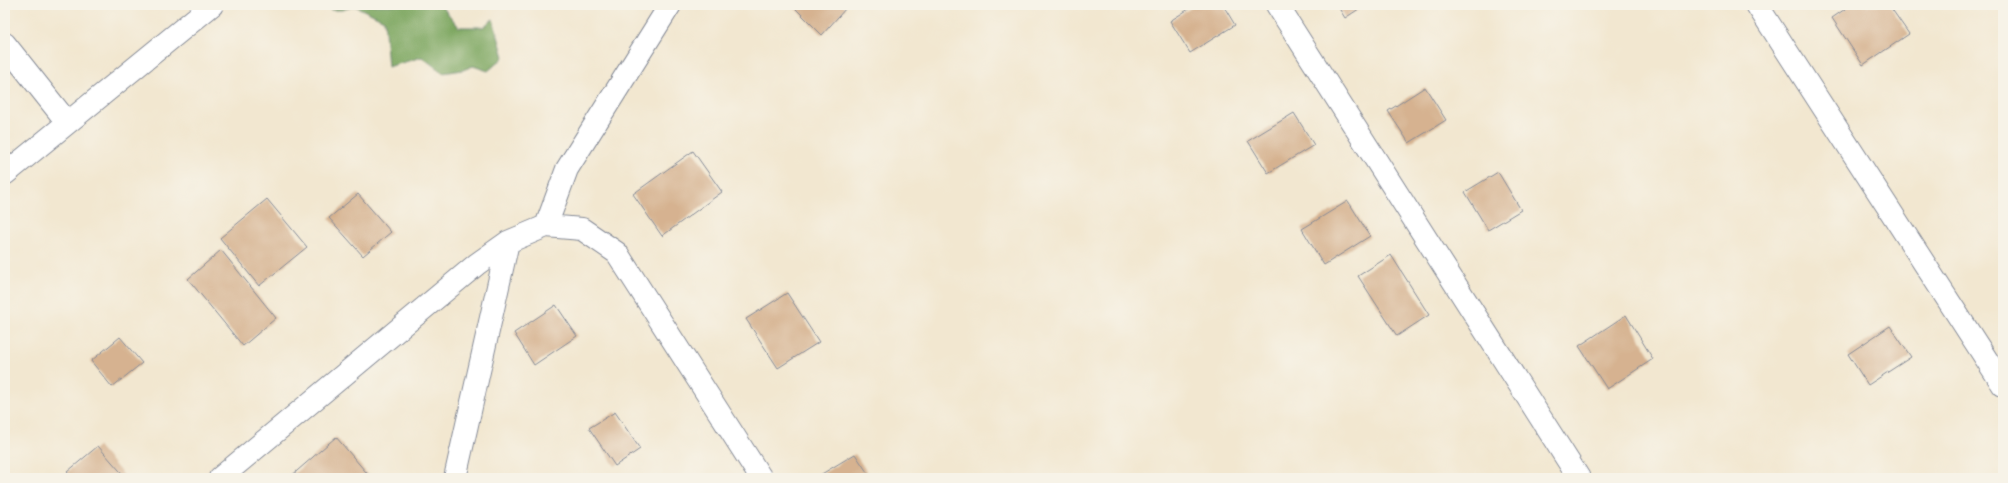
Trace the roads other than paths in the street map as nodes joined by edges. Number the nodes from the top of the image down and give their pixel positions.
1 (212, 5) edge
2 (670, 5) edge
3 (1277, 5) edge
4 (1757, 5) edge
5 (5, 44) edge
6 (67, 122) junction
7 (5, 174) edge
8 (546, 226) junction
9 (508, 242) junction
10 (2003, 385) edge
11 (220, 478) edge
12 (455, 478) edge
13 (761, 478) edge
14 (1579, 478) edge

1 - 6 street
2 - 8 street
3 - 14 street
4 - 10 street
5 - 6 street
6 - 7 street
8 - 9 street
8 - 13 street
9 - 11 street
9 - 12 street

